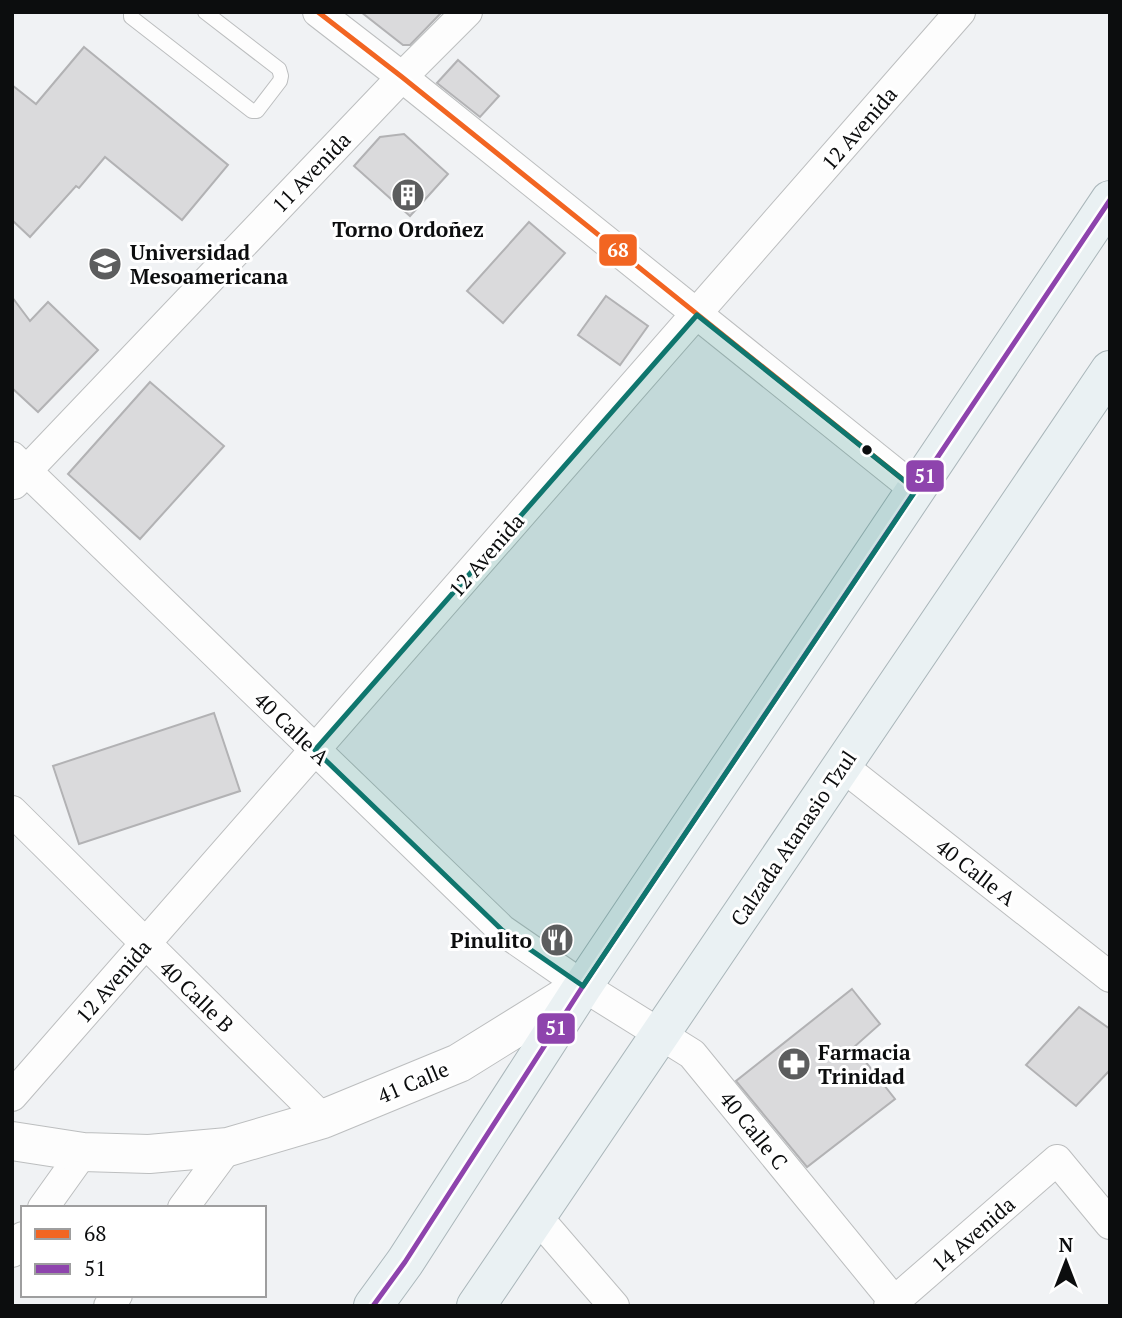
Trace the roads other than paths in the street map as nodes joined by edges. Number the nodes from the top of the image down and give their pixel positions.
1 (131, 12) edge
2 (205, 12) edge
3 (318, 12) edge
4 (467, 12) edge
5 (960, 12) edge
6 (401, 77) junction
7 (1110, 200) edge
8 (697, 315) junction
9 (1110, 370) edge
10 (17, 471) edge
11 (916, 489) junction
12 (315, 750) junction
13 (842, 766) junction
14 (12, 811) edge
15 (145, 944) junction
16 (1110, 977) edge
17 (583, 986) junction
18 (661, 1035) junction
19 (12, 1096) edge
20 (323, 1119) junction
21 (12, 1141) edge
22 (228, 1147) junction
23 (83, 1152) junction
24 (44, 1206) edge
25 (184, 1206) edge
26 (538, 1218) junction
27 (1110, 1224) edge
28 (893, 1304) edge
29 (373, 1306) edge
30 (476, 1306) edge
31 (614, 1306) edge

1 - 2 lane
3 - 6 street
4 - 6 street, 11 Avenida
5 - 8 street, 12 Avenida
6 - 8 street
6 - 10 street, 11 Avenida
7 - 11 main road
8 - 11 street
8 - 12 street, 12 Avenida
9 - 13 main road, Calzada Atanasio Tzul
10 - 12 street, 40 Calle A
11 - 17 main road
12 - 15 street, 12 Avenida
12 - 17 street, 40 Calle A
13 - 16 street, 40 Calle A
13 - 18 main road, Calzada Atanasio Tzul
14 - 15 street, 40 Calle B
15 - 19 street, 12 Avenida
15 - 20 street, 40 Calle B
17 - 18 street, 40 Calle C
17 - 20 main road, 41 Calle
17 - 29 main road
18 - 26 main road, Calzada Atanasio Tzul
18 - 28 street, 40 Calle C
20 - 22 main road, 41 Calle
21 - 23 main road, 41 Calle
22 - 23 main road, 41 Calle
22 - 25 street
23 - 24 street
26 - 30 main road, Calzada Atanasio Tzul
26 - 31 street
27 - 28 street, 14 Avenida

